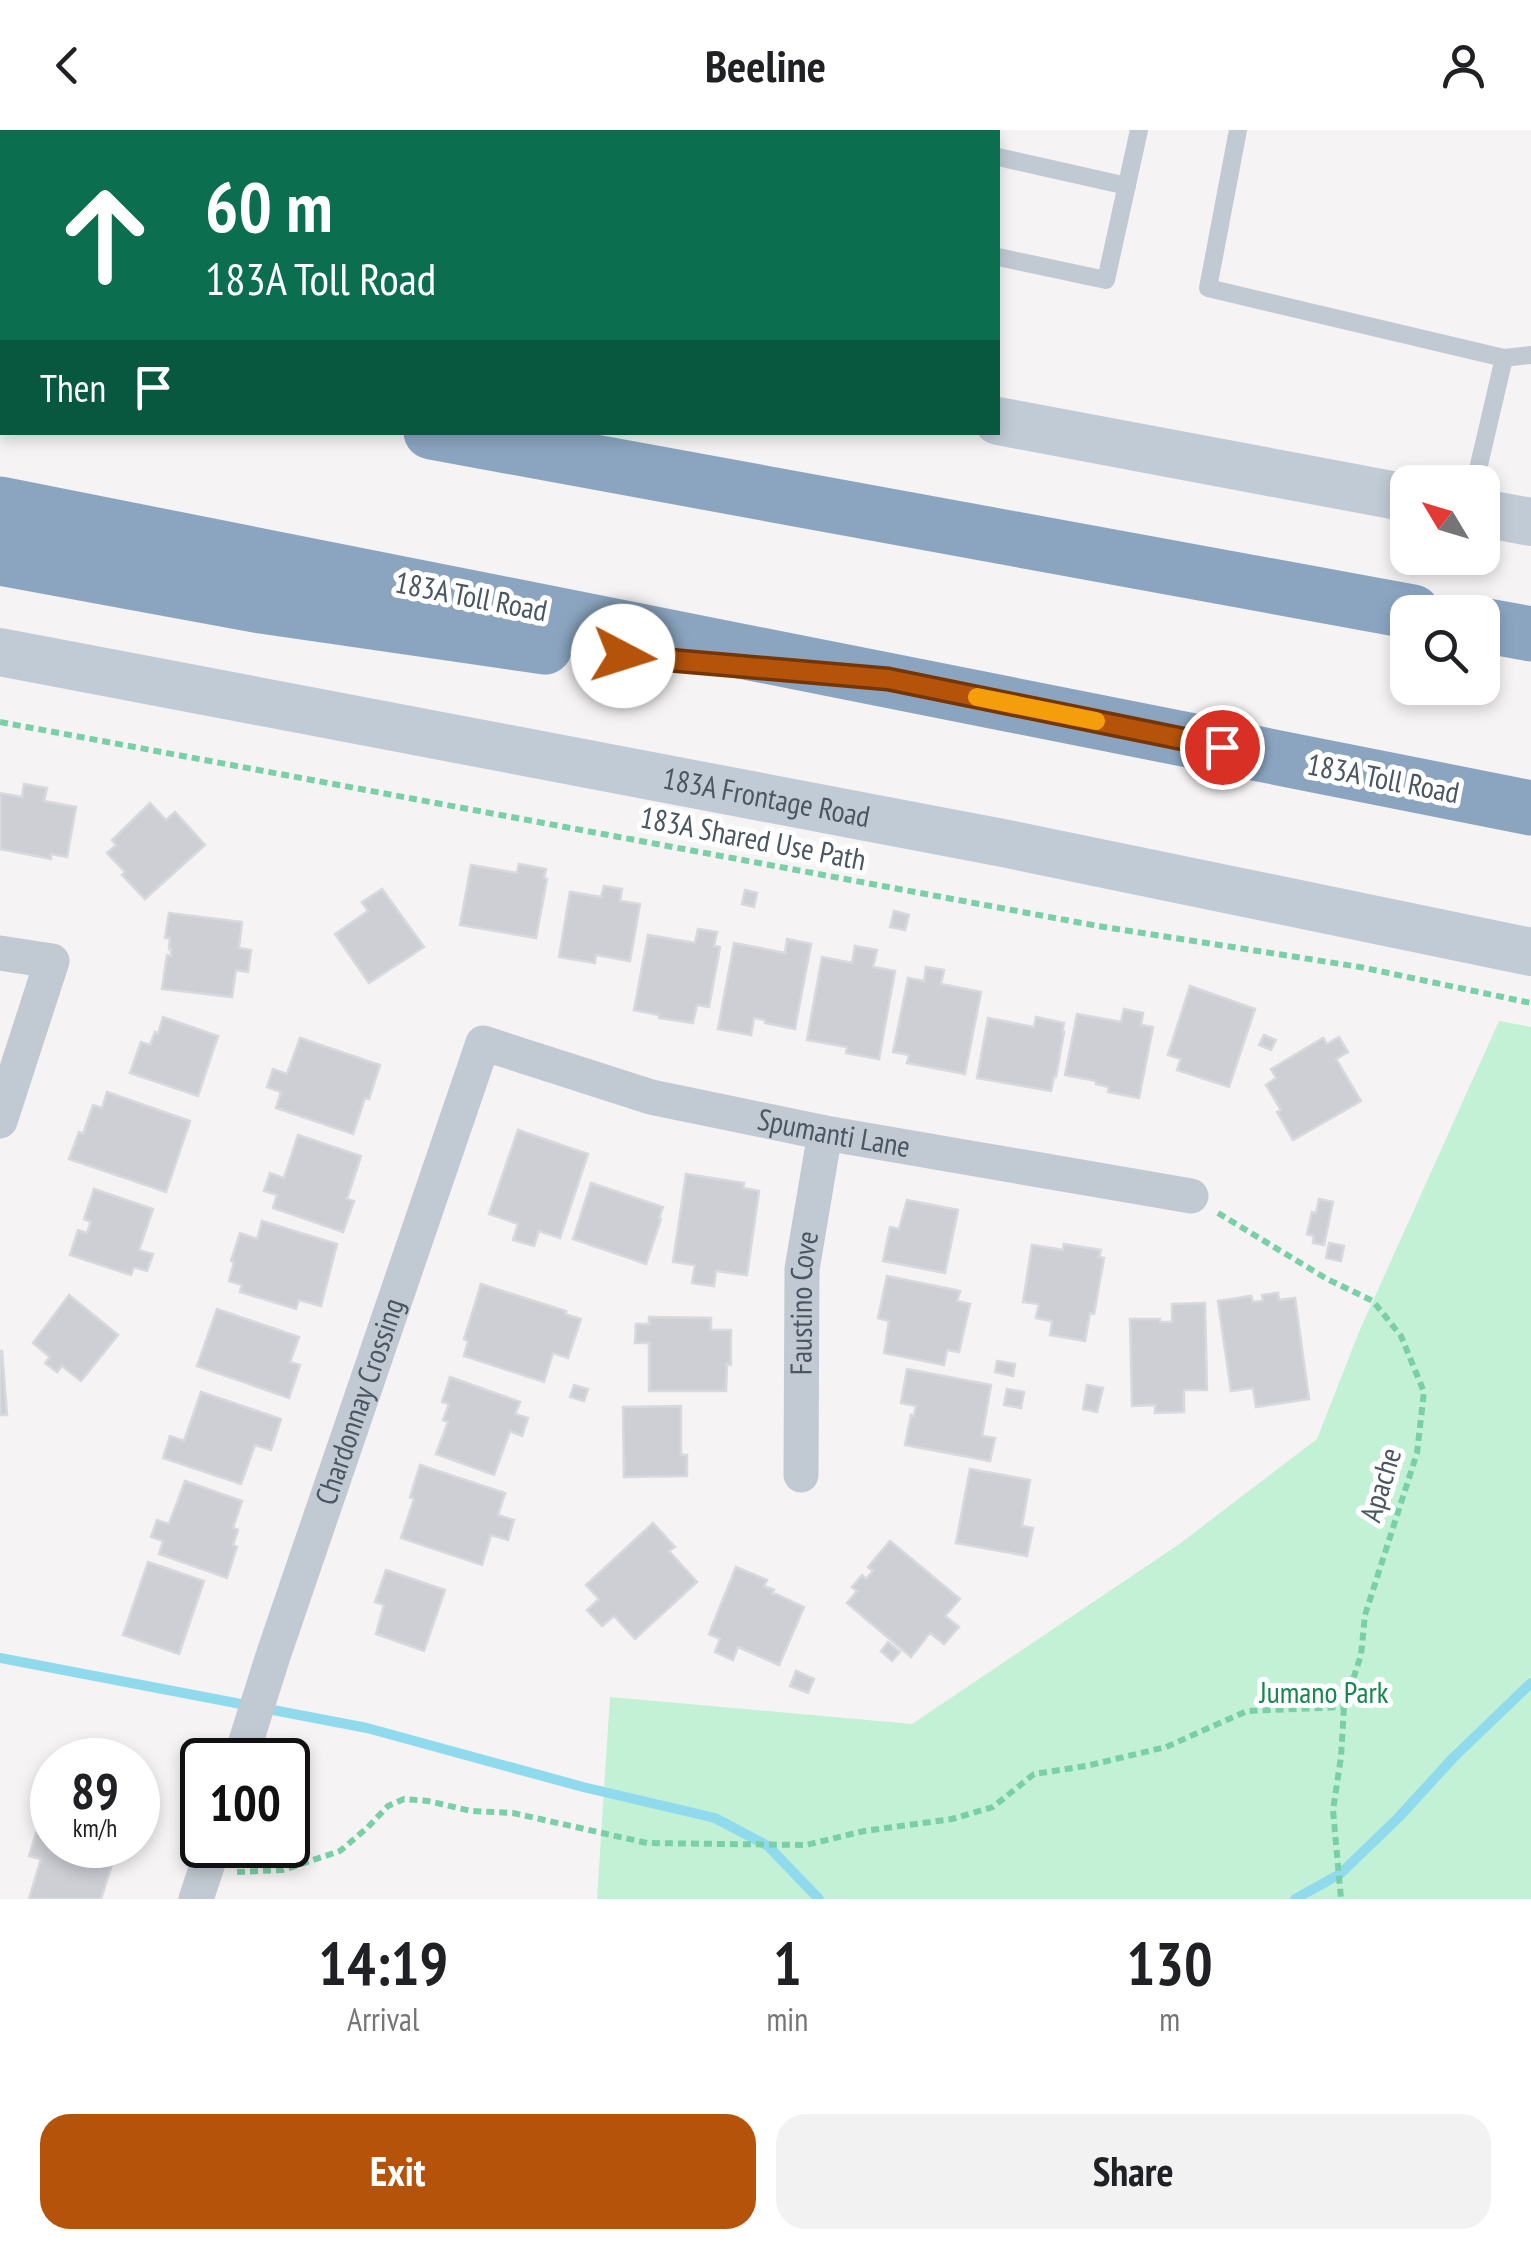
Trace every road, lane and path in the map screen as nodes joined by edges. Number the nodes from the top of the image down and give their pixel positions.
1 (1139, 130) edge
2 (1238, 130) edge
3 (1000, 157) edge
4 (1126, 186) junction
5 (1000, 257) edge
6 (1531, 354) edge
7 (1504, 358) junction
8 (1000, 421) edge
9 (447, 435) edge
10 (1479, 465) edge
11 (1390, 495) edge
12 (0, 504) edge
13 (1500, 516) edge
14 (1531, 522) edge
15 (0, 558) edge
16 (1390, 608) edge
17 (0, 652) edge
18 (888, 679) junction
19 (0, 722) edge
20 (1507, 804) edge
21 (1531, 952) edge
22 (0, 953) edge
23 (1531, 1003) edge
24 (483, 1043) joint
25 (0, 1121) edge
26 (826, 1133) junction
27 (1192, 1196) joint
28 (801, 1476) dead end
29 (1344, 1706) junction
30 (247, 1738) edge
31 (205, 1871) edge
32 (1341, 1899) edge

1 - 4 lane
2 - 7 lane
3 - 4 lane
4 - 5 lane
6 - 7 lane
7 - 10 lane
8 - 11 main road
9 - 16 highway
12 - 18 highway, 183A Toll Road
13 - 14 main road
15 - 18 highway
17 - 21 main road, 183A Frontage Road
18 - 20 highway, 183A Toll Road
19 - 23 path, 183A Shared Use Path
22 - 25 street
24 - 26 street, Spumanti Lane
24 - 30 street, Chardonnay Crossing
26 - 27 street, Spumanti Lane
26 - 28 street, Faustino Cove
27 - 29 path, Apache
29 - 31 path
29 - 32 path, Apache

